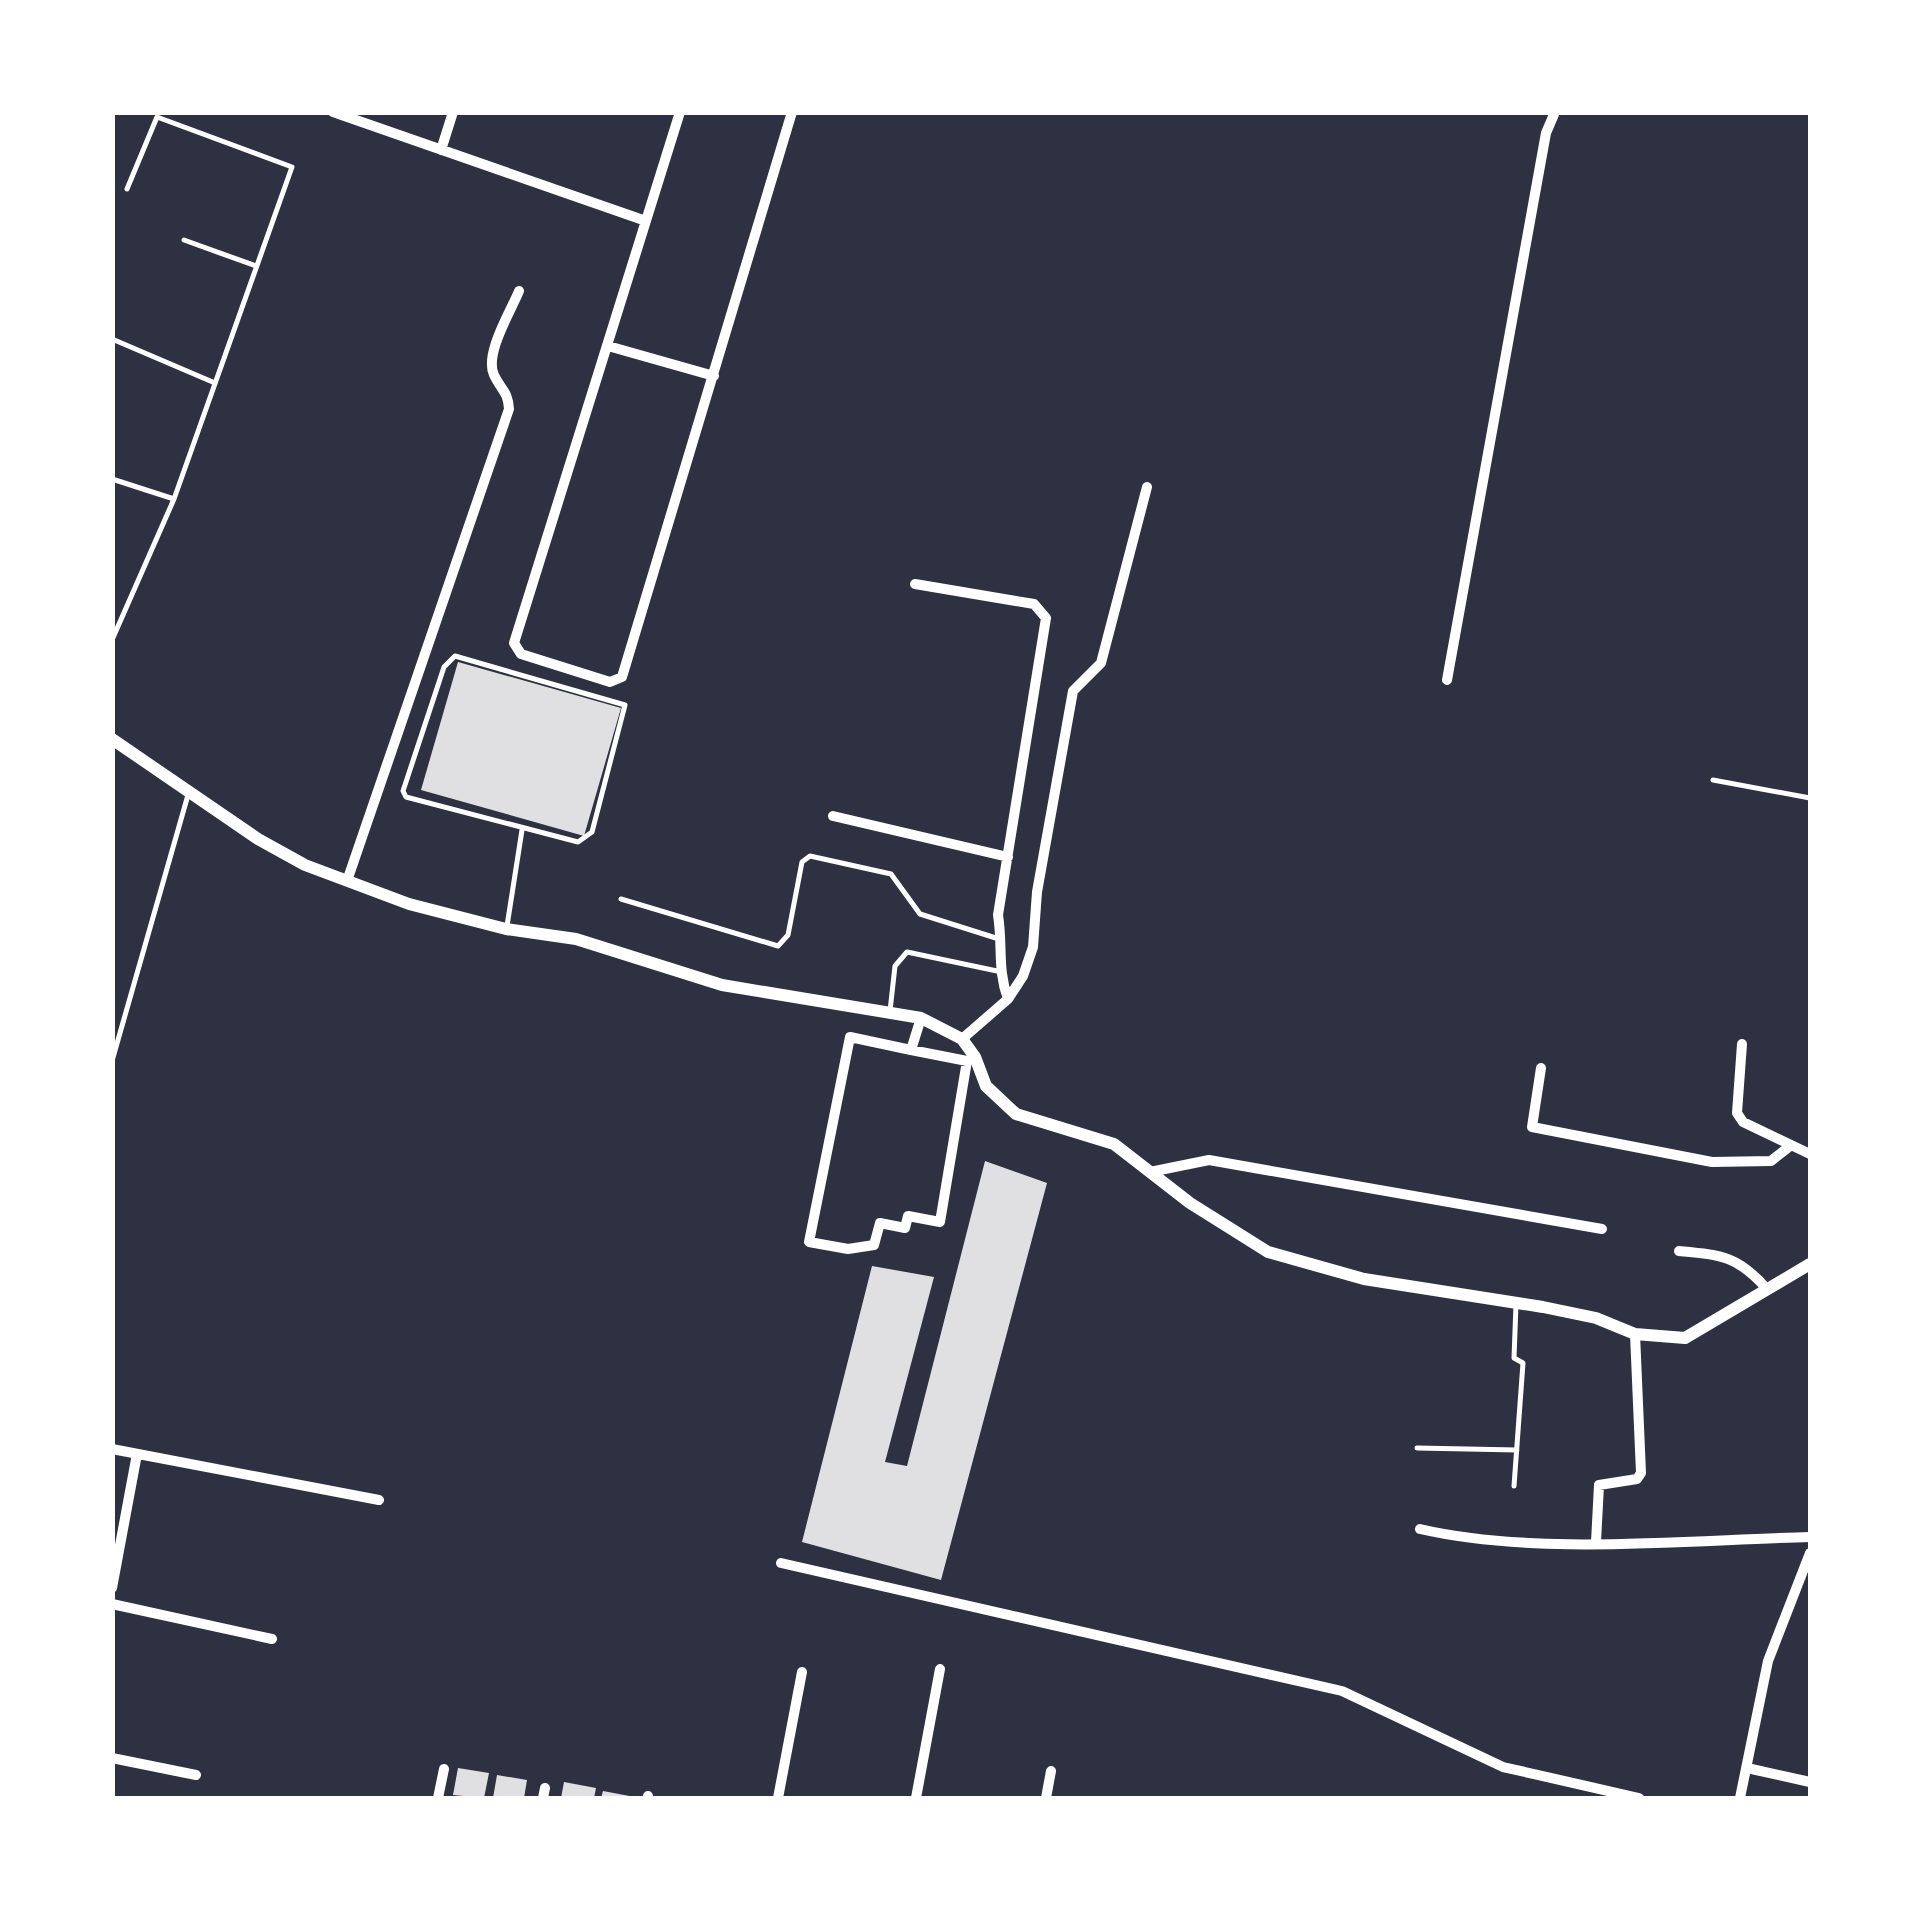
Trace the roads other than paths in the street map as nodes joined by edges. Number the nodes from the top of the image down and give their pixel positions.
1 (333, 112) edge
2 (453, 112) edge
3 (680, 112) edge
4 (792, 112) edge
5 (1555, 112) edge
6 (441, 150) junction
7 (127, 188) dead end
8 (646, 222) junction
9 (184, 240) dead end
10 (256, 266) junction
11 (519, 292) dead end
12 (112, 339) edge
13 (608, 346) junction
14 (714, 376) junction
15 (215, 383) junction
16 (112, 478) edge
17 (1147, 487) dead end
18 (174, 499) junction
19 (915, 584) dead end
20 (112, 640) edge
21 (1447, 680) dead end
22 (112, 739) edge
23 (1714, 780) dead end
24 (188, 792) junction
25 (1810, 798) edge
26 (833, 816) dead end
27 (522, 830) junction
28 (1008, 858) junction
29 (347, 881) junction
30 (622, 899) dead end
31 (506, 929) junction
32 (1002, 940) junction
33 (997, 971) junction
34 (1008, 998) junction
35 (890, 1013) junction
36 (921, 1018) junction
37 (962, 1039) junction
38 (1742, 1044) dead end
39 (910, 1050) junction
40 (112, 1061) edge
41 (1541, 1068) dead end
42 (1790, 1146) junction
43 (1810, 1154) edge
44 (1150, 1172) junction
45 (1602, 1229) dead end
46 (1680, 1251) dead end
47 (1810, 1264) edge
48 (1767, 1289) junction
49 (1516, 1304) junction
50 (1634, 1334) junction
51 (1417, 1448) dead end
52 (112, 1449) edge
53 (1517, 1450) junction
54 (137, 1454) junction
55 (1514, 1486) dead end
56 (380, 1500) dead end
57 (1420, 1529) dead end
58 (1810, 1537) edge
59 (1596, 1542) junction
60 (1810, 1553) edge
61 (781, 1564) dead end
62 (112, 1588) edge
63 (112, 1604) edge
64 (272, 1638) dead end
65 (940, 1669) dead end
66 (802, 1672) dead end
67 (112, 1758) edge
68 (1748, 1768) junction
69 (444, 1769) dead end
70 (1051, 1771) dead end
71 (196, 1776) dead end
72 (1810, 1782) edge
73 (438, 1798) edge
74 (778, 1798) edge
75 (916, 1798) edge
76 (1046, 1798) edge
77 (1639, 1798) edge
78 (1740, 1798) edge

1 - 6 street
2 - 6 street
3 - 8 street
4 - 14 street
5 - 21 street
6 - 8 street
7 - 10 lane
8 - 13 street
9 - 10 lane
10 - 15 lane
11 - 29 street
12 - 15 lane
13 - 14 street
13 - 14 street
15 - 18 lane
16 - 18 lane
17 - 34 street
18 - 20 lane
19 - 28 street
22 - 24 street
23 - 25 lane
24 - 29 street
24 - 40 lane
26 - 28 street
27 - 27 lane
27 - 31 lane
28 - 32 street
29 - 31 street
30 - 32 lane
31 - 35 street
32 - 33 street
33 - 34 street
33 - 35 lane
34 - 37 street
35 - 36 street
36 - 37 street
36 - 39 street
37 - 44 street
38 - 42 street
39 - 39 street
41 - 42 street
42 - 43 street
44 - 45 street
44 - 49 street
46 - 48 street
47 - 48 street
48 - 50 street
49 - 50 street
49 - 53 lane
50 - 59 street
51 - 53 lane
52 - 54 street
53 - 55 lane
54 - 56 street
54 - 62 street
57 - 59 street
58 - 59 street
60 - 68 street
61 - 77 street
63 - 64 street
65 - 75 street
66 - 74 street
67 - 71 street
68 - 72 street
68 - 78 street
69 - 73 street
70 - 76 street

